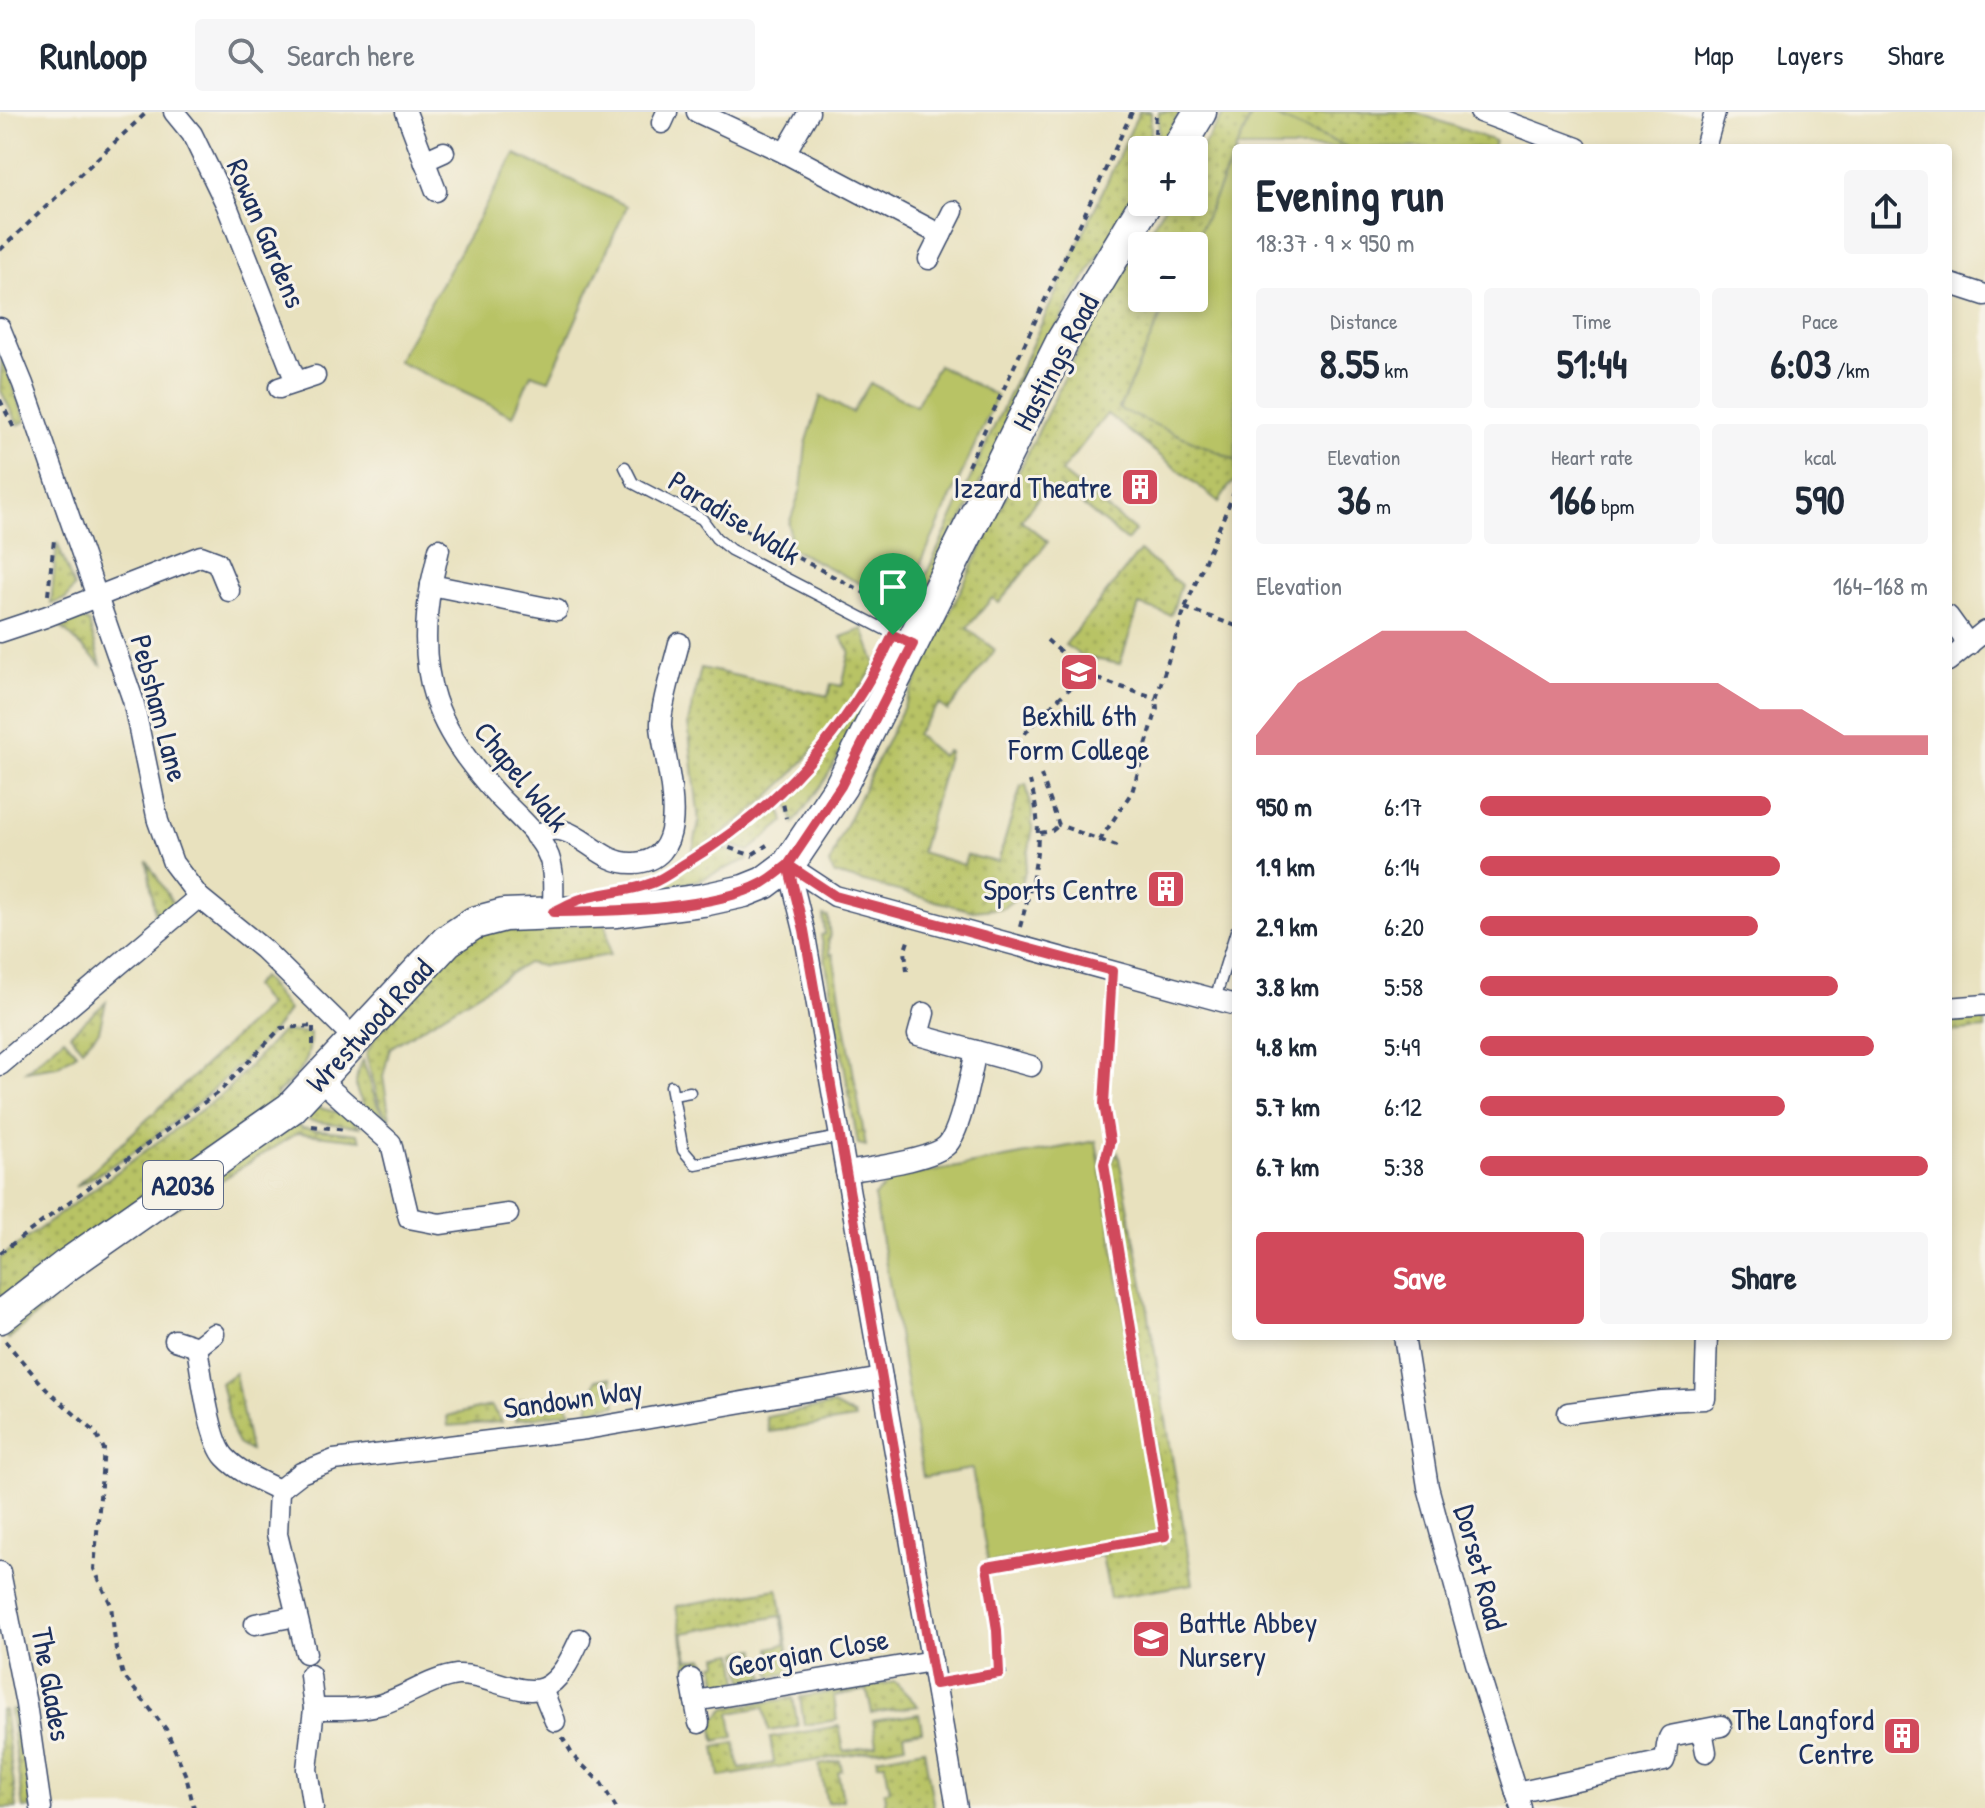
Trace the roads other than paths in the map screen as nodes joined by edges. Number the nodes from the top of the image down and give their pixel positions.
1 (174, 112) edge
2 (406, 112) edge
3 (697, 112) edge
4 (809, 112) edge
5 (1200, 112) edge
6 (1480, 112) edge
7 (1715, 112) edge
8 (1185, 136) edge
9 (1566, 144) edge
10 (1706, 144) edge
11 (444, 152) dead end
12 (785, 153) junction
13 (424, 161) junction
14 (436, 191) dead end
15 (953, 211) dead end
16 (1138, 216) edge
17 (941, 235) junction
18 (929, 259) dead end
19 (1952, 284) edge
20 (1985, 295) edge
21 (0, 328) edge
22 (297, 382) dead end
23 (625, 467) dead end
24 (439, 549) dead end
25 (431, 585) junction
26 (229, 591) dead end
27 (98, 596) junction
28 (557, 610) dead end
29 (1952, 619) edge
30 (0, 632) edge
31 (1977, 638) edge
32 (903, 639) junction
33 (679, 643) dead end
34 (1952, 658) edge
35 (535, 836) junction
36 (769, 861) junction
37 (199, 897) junction
38 (553, 912) junction
39 (1232, 944) edge
40 (1215, 999) junction
41 (1232, 1004) edge
42 (1985, 1005) edge
43 (1952, 1008) edge
44 (924, 1013) dead end
45 (356, 1040) junction
46 (976, 1051) junction
47 (0, 1065) edge
48 (1031, 1066) dead end
49 (319, 1079) junction
50 (690, 1092) dead end
51 (840, 1137) junction
52 (846, 1172) junction
53 (508, 1214) dead end
54 (0, 1317) edge
55 (214, 1334) dead end
56 (175, 1340) dead end
57 (1405, 1340) edge
58 (1707, 1340) edge
59 (197, 1347) junction
60 (882, 1378) junction
61 (1568, 1413) dead end
62 (279, 1490) junction
63 (0, 1572) edge
64 (296, 1616) junction
65 (255, 1624) dead end
66 (580, 1639) dead end
67 (306, 1653) dead end
68 (932, 1661) junction
69 (310, 1675) dead end
70 (691, 1679) dead end
71 (542, 1689) junction
72 (695, 1701) junction
73 (314, 1709) junction
74 (555, 1721) road end
75 (699, 1723) dead end
76 (1706, 1752) dead end
77 (1518, 1800) edge
78 (41, 1808) edge
79 (313, 1808) edge
80 (957, 1808) edge

1 - 22 street, Rowan Gardens
2 - 13 street
3 - 12 street
4 - 12 street
5 - 8 main road
6 - 9 street
7 - 10 street
11 - 13 street
12 - 17 street
13 - 14 street
15 - 17 street
16 - 32 main road, Hastings Road
17 - 18 street
19 - 20 street
21 - 27 street, Pebsham Lane
23 - 32 lane, Paradise Walk
24 - 25 street, Chapel Walk
25 - 28 street
25 - 35 street, Chapel Walk
26 - 27 street
27 - 30 street
27 - 37 street, Pebsham Lane
29 - 31 street
31 - 34 street
32 - 36 main road, Hastings Road
33 - 35 street
35 - 38 street, Chapel Walk
36 - 38 main road, Wrestwood Road / A2036
36 - 40 street
36 - 51 street
37 - 45 street, Pebsham Lane
37 - 47 street
38 - 45 main road, Wrestwood Road / A2036
39 - 40 lane
40 - 41 street
42 - 43 street
44 - 46 street
45 - 49 main road, Wrestwood Road / A2036
46 - 48 street
46 - 52 street
49 - 53 street
49 - 54 main road, Wrestwood Road / A2036
50 - 51 lane
51 - 52 street
52 - 60 street
55 - 59 street
56 - 59 street
57 - 77 street, Dorset Road
58 - 61 street
59 - 62 street
60 - 62 street, Sandown Way
60 - 68 street
62 - 64 street
63 - 78 street, The Glades
64 - 65 street
64 - 67 street
66 - 71 street
68 - 72 street, Georgian Close
68 - 80 street
69 - 73 street
70 - 72 street, Georgian Close
71 - 73 street
71 - 74 street
72 - 75 street, Georgian Close
73 - 79 street
76 - 77 street

